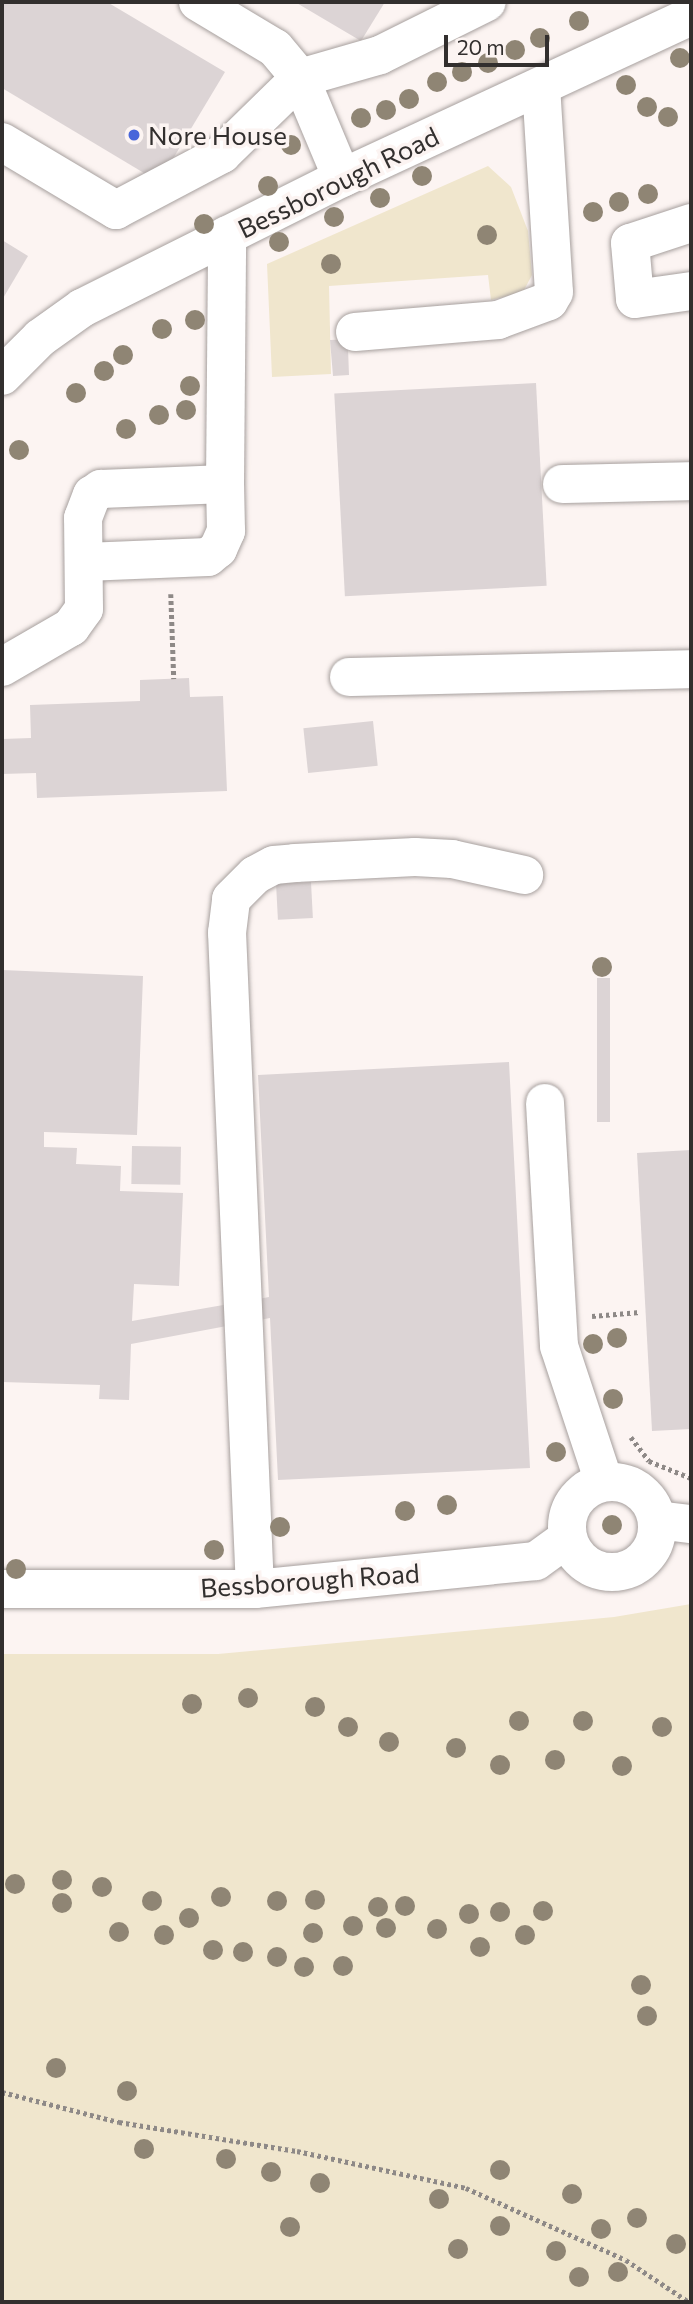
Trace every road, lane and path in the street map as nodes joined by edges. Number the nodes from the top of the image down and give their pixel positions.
1 (198, 2) edge
2 (487, 2) edge
3 (691, 16) edge
4 (300, 78) junction
5 (541, 87) junction
6 (2, 142) edge
7 (342, 178) junction
8 (691, 223) edge
9 (226, 235) junction
10 (691, 291) edge
11 (355, 332) dead end
12 (2, 376) edge
13 (691, 481) edge
14 (225, 484) junction
15 (562, 484) dead end
16 (170, 558) junction
17 (85, 562) junction
18 (2, 667) edge
19 (691, 669) edge
20 (349, 677) dead end
21 (174, 679) dead end
22 (524, 875) dead end
23 (545, 1103) dead end
24 (640, 1312) dead end
25 (580, 1317) dead end
26 (626, 1428) dead end
27 (691, 1478) edge
28 (604, 1482) junction
29 (674, 1522) edge
30 (568, 1538) junction
31 (2, 1589) edge
32 (256, 1589) junction
33 (2, 2092) edge
34 (689, 2302) edge

1 - 4 street
2 - 4 street
3 - 5 street, Bessborough Road
4 - 6 street
4 - 7 street
5 - 7 street, Bessborough Road
5 - 11 street
7 - 9 street, Bessborough Road
8 - 10 street
9 - 12 street, Bessborough Road
9 - 14 street
13 - 15 street
14 - 16 street
14 - 17 street
16 - 17 street
16 - 21 path
17 - 18 street
19 - 20 street
22 - 32 street
23 - 28 street
24 - 25 path
26 - 27 path
28 - 29 street
28 - 30 street
29 - 30 street
30 - 32 street, Bessborough Road
31 - 32 street, Bessborough Road
33 - 34 path

